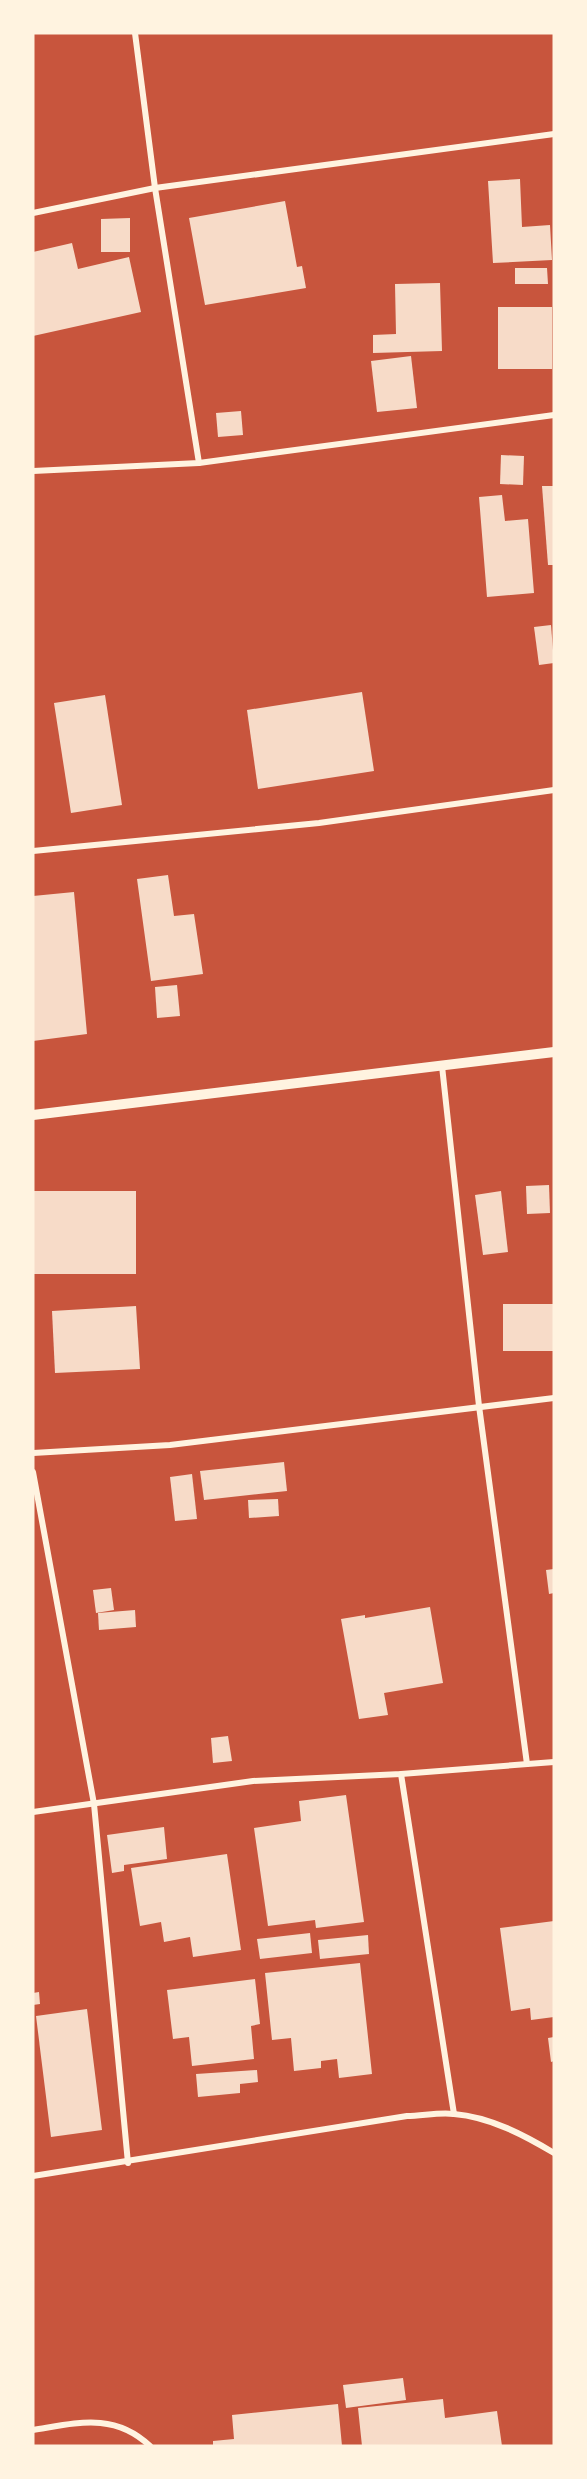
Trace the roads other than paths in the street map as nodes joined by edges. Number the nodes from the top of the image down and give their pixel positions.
1 (135, 33) edge
2 (554, 134) edge
3 (155, 188) junction
4 (33, 213) edge
5 (554, 415) edge
6 (199, 463) junction
7 (33, 471) edge
8 (554, 790) edge
9 (33, 851) edge
10 (554, 1052) edge
11 (442, 1066) junction
12 (33, 1115) edge
13 (554, 1398) edge
14 (479, 1406) junction
15 (33, 1453) edge
16 (33, 1472) edge
17 (554, 1762) edge
18 (527, 1764) junction
19 (401, 1774) junction
20 (94, 1804) junction
21 (33, 1812) edge
22 (454, 2114) junction
23 (554, 2153) edge
24 (128, 2163) junction
25 (33, 2176) edge
26 (33, 2430) edge
27 (150, 2446) edge

1 - 3 street
2 - 3 street
3 - 4 street
3 - 6 street
5 - 6 street
6 - 7 street
8 - 9 street
10 - 11 street
11 - 12 street
11 - 14 street
13 - 14 street
14 - 15 street
14 - 18 street
16 - 20 street
17 - 18 street
18 - 19 street
19 - 20 street
19 - 22 street
20 - 21 street
20 - 24 street
22 - 23 street
22 - 24 street
24 - 25 street
26 - 27 street

